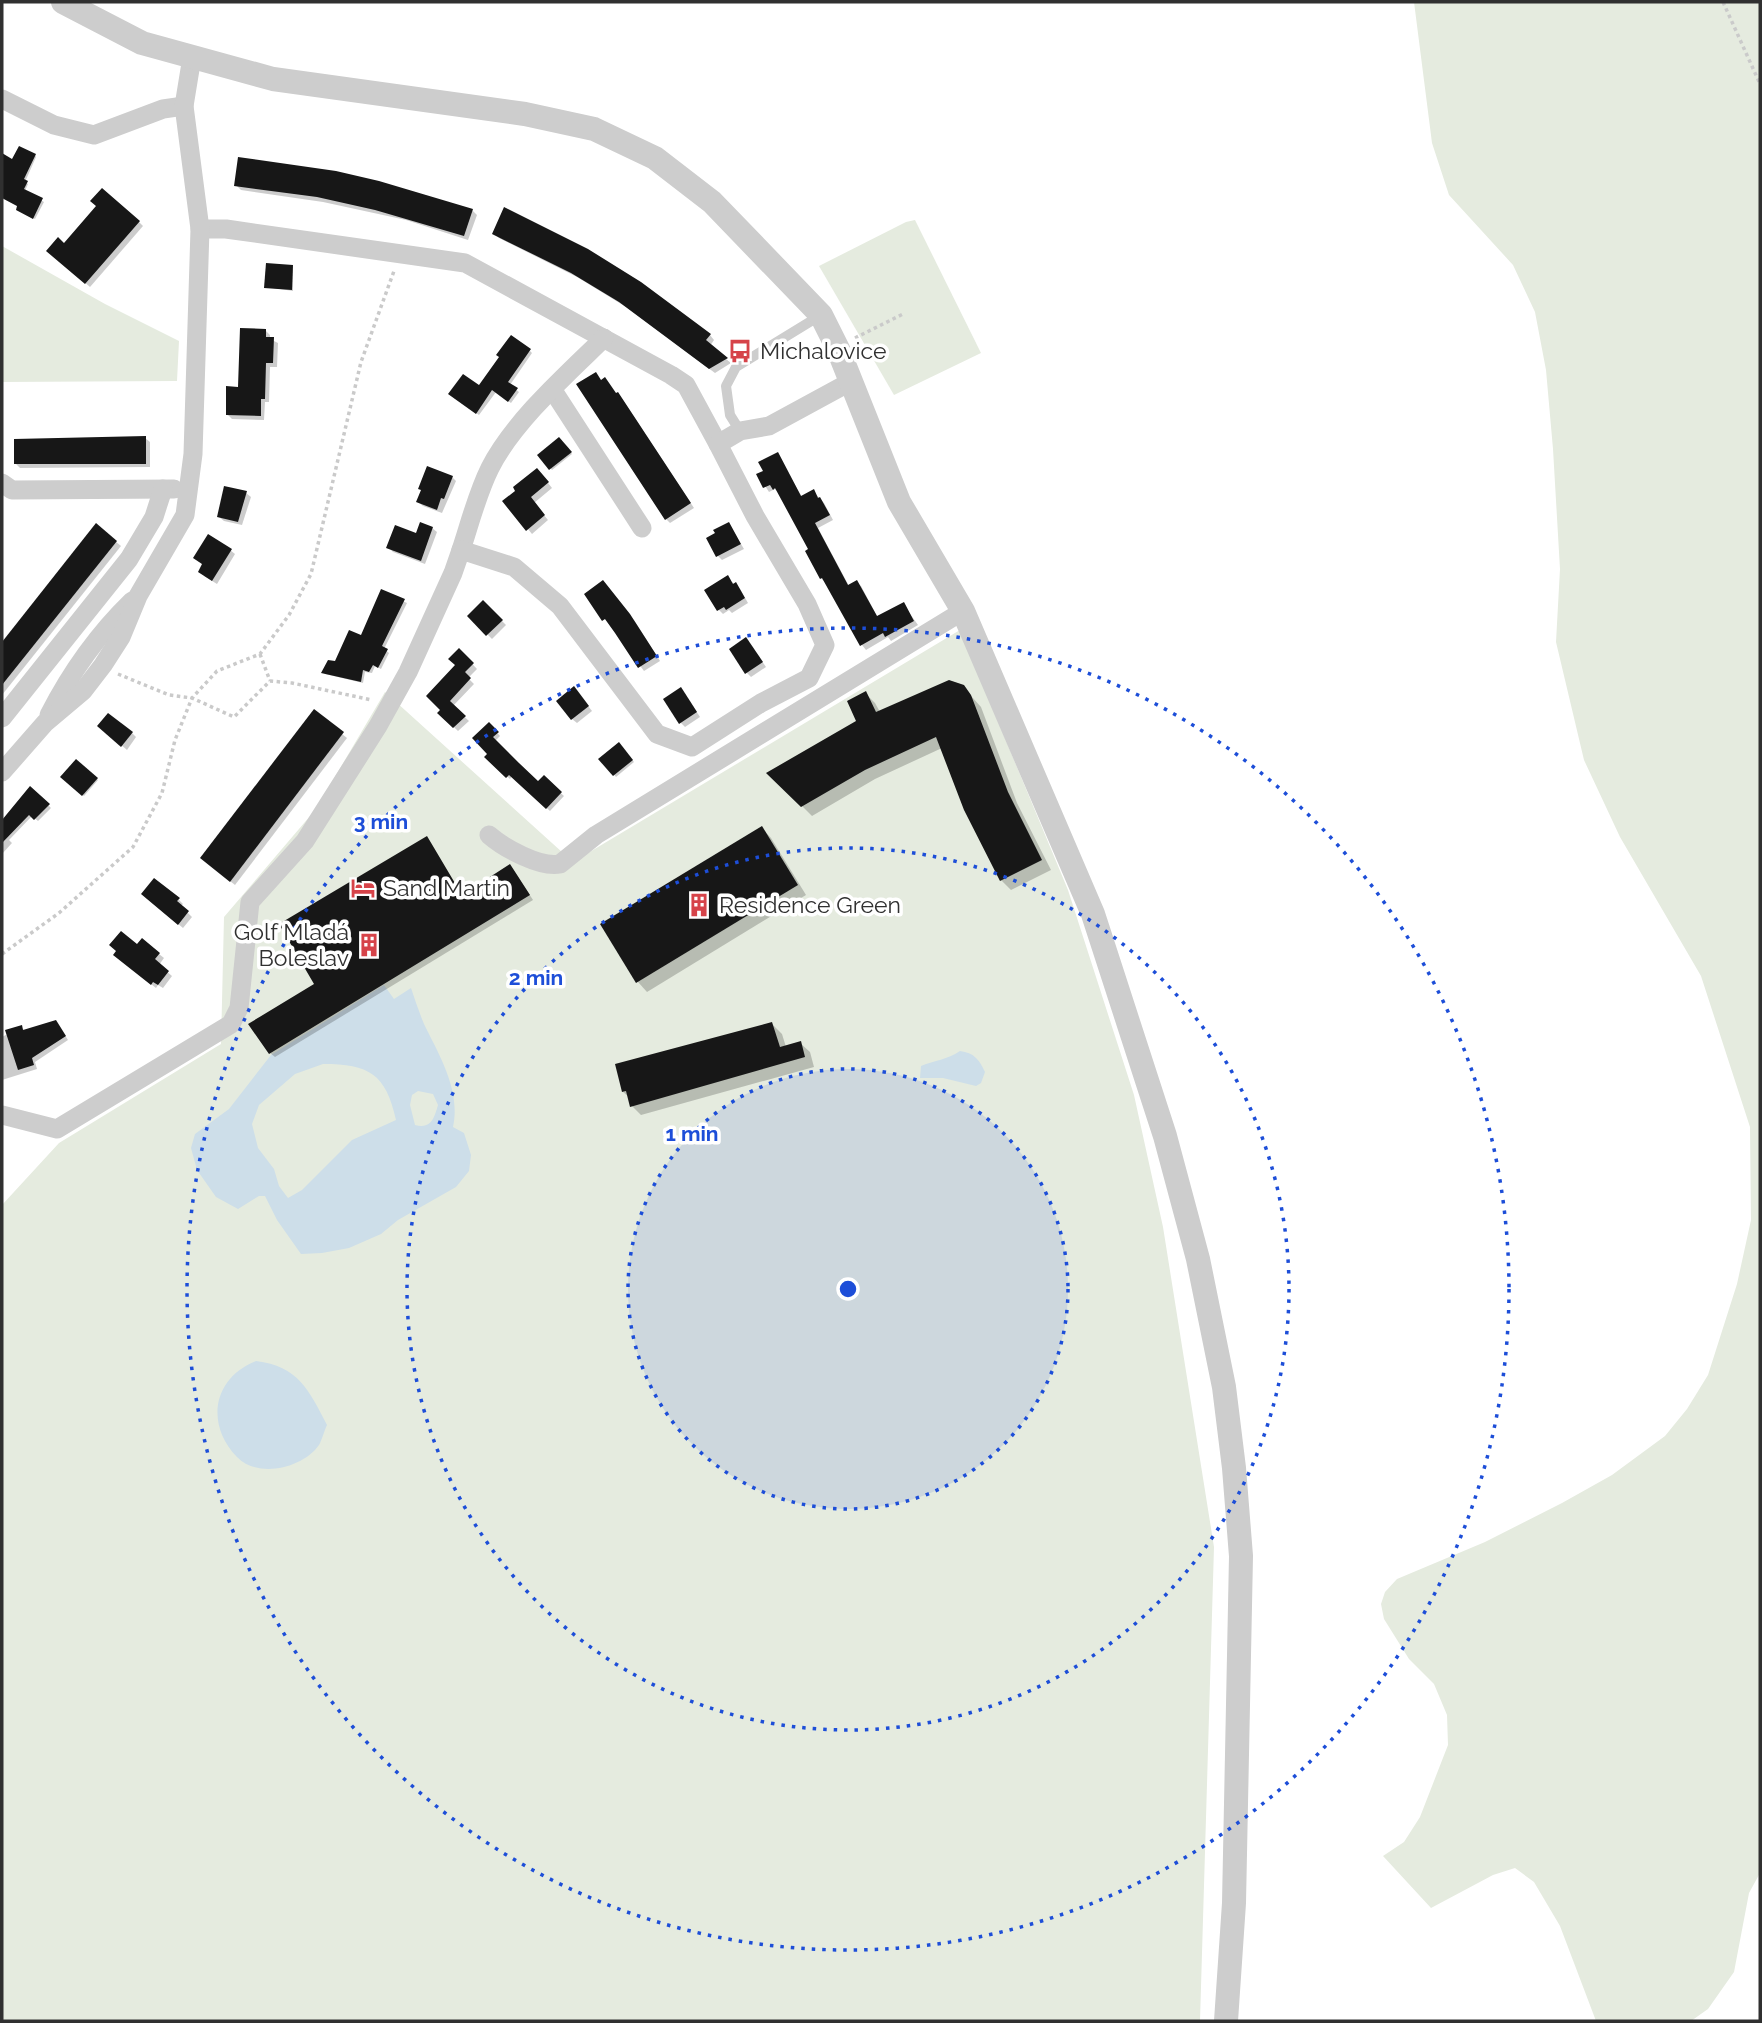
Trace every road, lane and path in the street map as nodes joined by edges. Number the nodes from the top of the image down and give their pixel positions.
1 (63, 2) edge
2 (1723, 2) edge
3 (192, 57) junction
4 (1760, 84) edge
5 (2, 99) edge
6 (184, 106) junction
7 (200, 229) junction
8 (401, 255) junction
9 (903, 314) dead end
10 (821, 315) junction
11 (604, 338) junction
12 (838, 349) junction
13 (850, 382) junction
14 (551, 389) junction
15 (740, 431) junction
16 (718, 444) junction
17 (163, 489) junction
18 (189, 489) junction
19 (5, 491) edge
20 (642, 528) dead end
21 (461, 550) junction
22 (138, 596) junction
23 (963, 611) junction
24 (260, 654) junction
25 (103, 665) junction
26 (270, 681) junction
27 (192, 698) junction
28 (391, 704) junction
29 (2, 718) edge
30 (45, 723) junction
31 (2, 772) edge
32 (489, 835) dead end
33 (2, 954) edge
34 (2, 1115) edge
35 (1226, 2021) edge

1 - 3 street
2 - 4 path
3 - 6 street
3 - 10 street
5 - 6 street
6 - 7 street
7 - 8 street
7 - 18 street
8 - 11 street
8 - 24 path
9 - 12 path
10 - 12 street
10 - 15 lane
11 - 14 street
11 - 16 street
12 - 13 street
13 - 15 street
13 - 23 street
14 - 20 street
14 - 21 street
15 - 16 street
16 - 21 street
17 - 18 street
17 - 19 street
17 - 29 street
18 - 22 street
21 - 28 street
22 - 25 street
22 - 30 street
23 - 32 street
23 - 35 street
24 - 26 path
24 - 27 path
25 - 27 path
25 - 30 street
26 - 27 path
26 - 28 path
27 - 33 path
28 - 34 street
30 - 31 street

